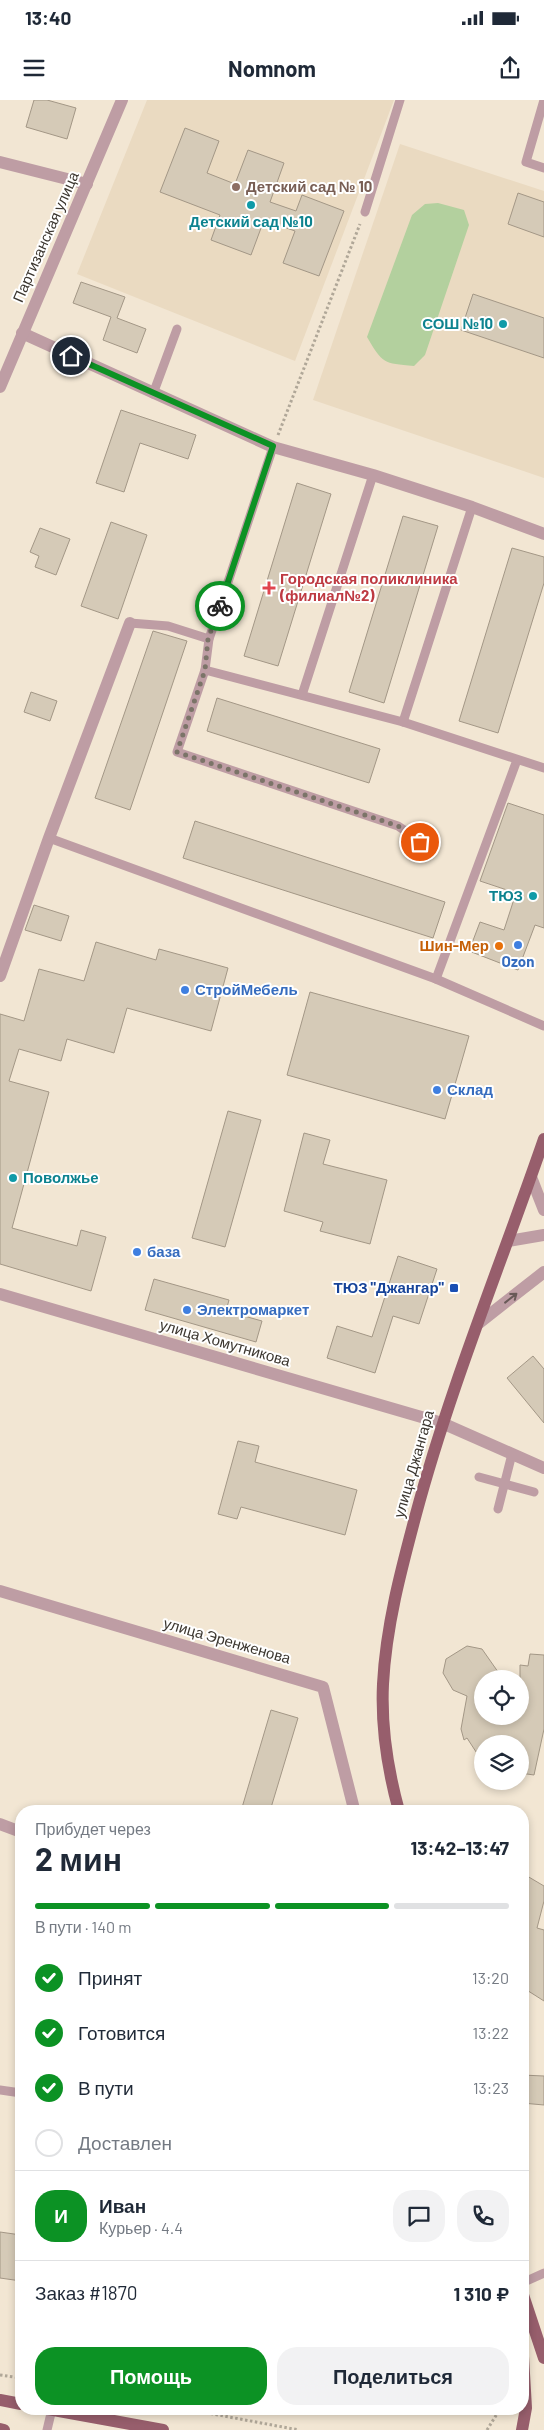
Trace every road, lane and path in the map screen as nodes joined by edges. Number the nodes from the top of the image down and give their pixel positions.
1 (122, 100) edge
2 (400, 100) edge
3 (544, 100) edge
4 (0, 162) edge
5 (544, 168) edge
6 (87, 184) junction
7 (365, 212) joint
8 (177, 329) dead end
9 (22, 332) junction
10 (0, 387) edge
11 (153, 394) junction
12 (273, 446) junction
13 (372, 475) junction
14 (472, 507) junction
15 (544, 534) edge
16 (130, 623) joint
17 (208, 639) junction
18 (205, 670) junction
19 (302, 695) junction
20 (403, 722) junction
21 (517, 760) junction
22 (544, 768) edge
23 (49, 838) junction
24 (432, 849) dead end
25 (0, 976) edge
26 (436, 979) junction
27 (544, 1026) edge
28 (544, 1139) edge
29 (531, 1177) junction
30 (544, 1210) edge
31 (544, 1235) edge
32 (508, 1241) junction
33 (544, 1272) edge
34 (0, 1294) edge
35 (479, 1323) junction
36 (442, 1423) junction
37 (512, 1454) junction
38 (544, 1468) edge
39 (479, 1477) dead end
40 (505, 1483) junction
41 (534, 1492) dead end
42 (498, 1509) dead end
43 (0, 1591) edge
44 (353, 1805) edge
45 (397, 1805) edge
46 (0, 1824) edge
47 (15, 1830) edge
48 (0, 2090) edge
49 (15, 2092) edge
50 (544, 2273) edge
51 (529, 2280) edge
52 (529, 2313) edge
53 (544, 2358) edge
54 (0, 2375) edge
55 (15, 2377) edge
56 (0, 2400) edge
57 (15, 2403) edge
58 (50, 2415) edge
59 (83, 2415) edge
60 (218, 2415) edge
61 (496, 2415) edge
62 (525, 2415) edge
63 (0, 2429) edge
64 (4, 2430) edge
65 (47, 2430) edge
66 (162, 2430) edge
67 (299, 2430) edge
68 (487, 2430) edge
69 (522, 2430) edge

1 - 6 street, Партизанская улица
2 - 7 lane
3 - 5 lane
4 - 6 street
6 - 9 street, Партизанская улица
7 - 12 path
8 - 11 lane
9 - 10 street, Партизанская улица
9 - 11 street
11 - 12 street
12 - 13 street
12 - 17 lane
13 - 14 street
13 - 19 lane
14 - 15 street
14 - 20 lane
16 - 17 lane
16 - 23 street
17 - 18 lane
18 - 19 lane
18 - 24 lane
19 - 20 lane
20 - 21 lane
21 - 22 lane
21 - 26 lane
23 - 25 street
23 - 26 lane
26 - 27 lane
28 - 29 main road, улица Джангара
29 - 30 street
29 - 32 main road, улица Джангара
31 - 32 street
32 - 35 main road, улица Джангара
35 -> 33 street
34 - 36 street, улица Хомутникова
35 - 36 main road, улица Джангара
36 - 37 street, улица Хомутникова
36 - 45 main road, улица Джангара
37 - 38 street, улица Хомутникова
37 - 40 lane
39 - 40 lane
40 - 41 lane
40 - 42 lane
43 - 44 street, улица Эренженова
46 - 47 street
48 - 49 lane
50 - 51 lane
52 - 53 main road
54 - 55 path
56 - 57 main road
58 - 65 lane
59 - 66 main road
60 - 67 path
61 - 68 path
62 - 69 main road
63 - 64 main road

